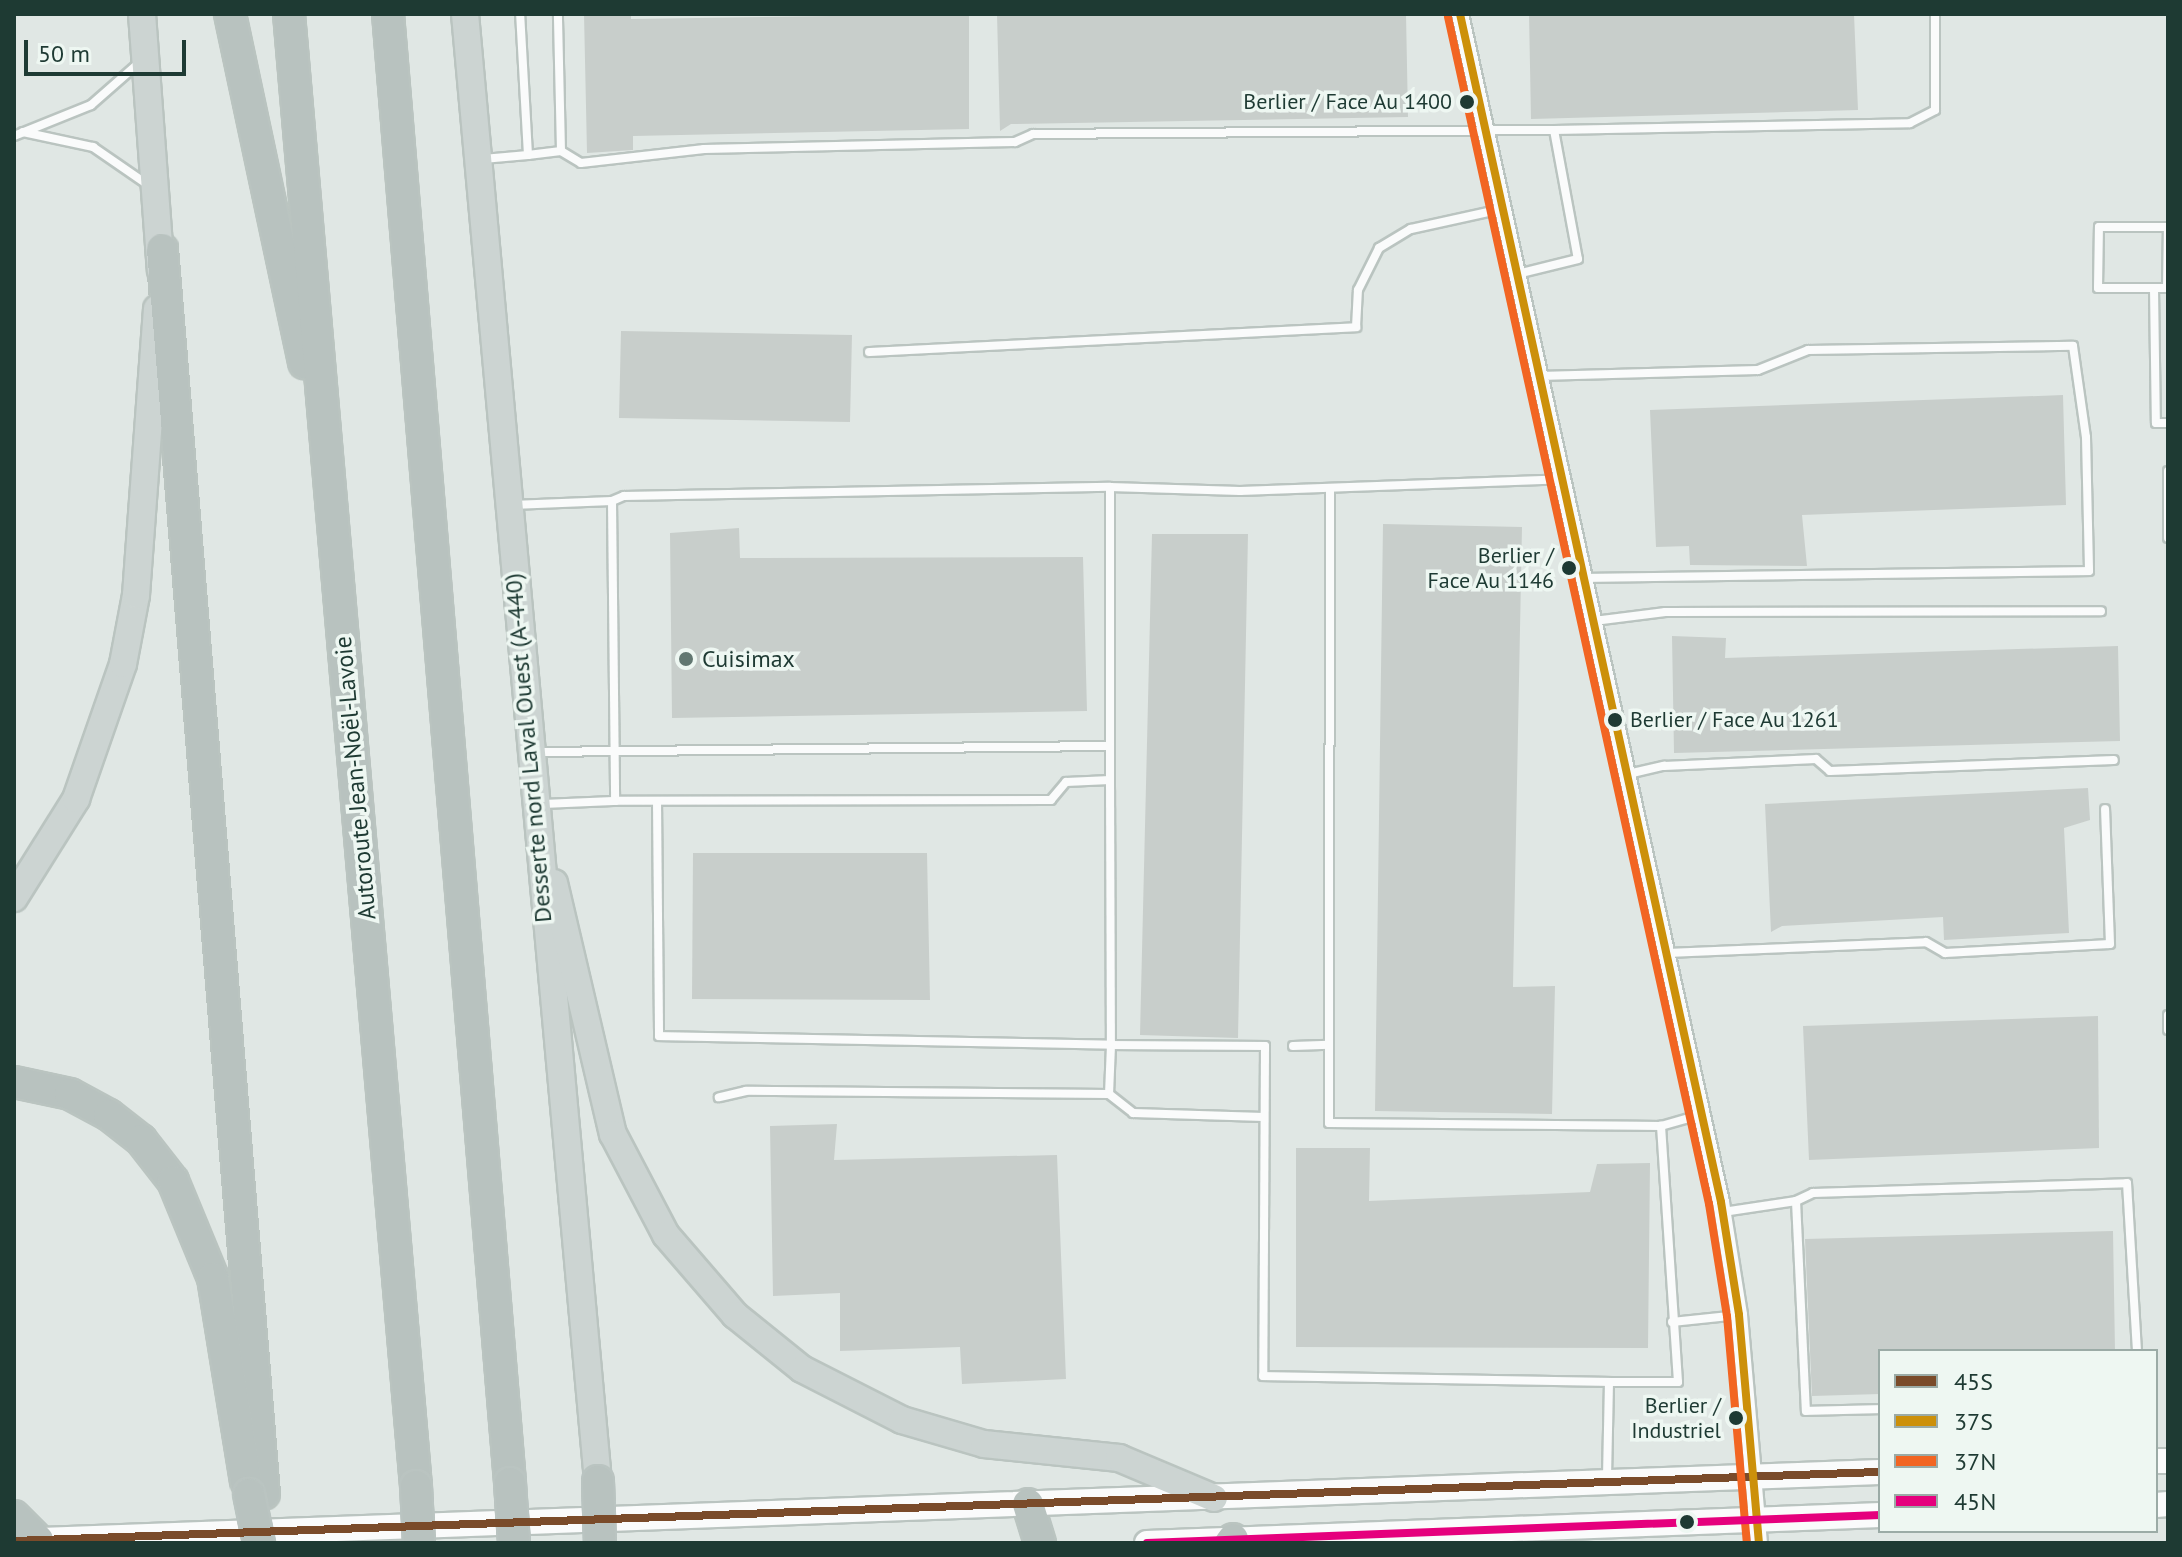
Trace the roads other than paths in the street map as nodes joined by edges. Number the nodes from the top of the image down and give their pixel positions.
1 (142, 14) edge
2 (230, 14) edge
3 (289, 14) edge
4 (388, 14) edge
5 (465, 14) edge
6 (520, 14) edge
7 (558, 14) edge
8 (1460, 14) edge
9 (1935, 14) edge
10 (146, 57) junction
11 (1554, 130) junction
12 (1486, 132) junction
13 (18, 134) edge
14 (561, 151) junction
15 (528, 155) junction
16 (477, 159) junction
17 (157, 192) junction
18 (1503, 209) junction
19 (2167, 227) edge
20 (162, 249) junction
21 (1517, 274) junction
22 (2154, 288) junction
23 (2167, 288) edge
24 (869, 352) dead end
25 (1539, 376) junction
26 (2168, 423) edge
27 (328, 462) junction
28 (2168, 471) edge
29 (1563, 479) junction
30 (1110, 487) junction
31 (1330, 489) junction
32 (612, 501) junction
33 (507, 505) junction
34 (2168, 538) edge
35 (1585, 578) junction
36 (2101, 611) dead end
37 (1594, 621) junction
38 (1110, 746) junction
39 (614, 749) junction
40 (529, 752) junction
41 (2114, 760) dead end
42 (1628, 774) junction
43 (1110, 780) junction
44 (534, 796) junction
45 (615, 801) junction
46 (657, 801) junction
47 (2105, 809) dead end
48 (14, 898) edge
49 (1667, 953) junction
50 (2168, 1015) edge
51 (2168, 1030) edge
52 (1111, 1045) junction
53 (1329, 1045) junction
54 (1293, 1046) dead end
55 (14, 1082) edge
56 (1109, 1094) junction
57 (719, 1097) dead end
58 (1703, 1114) junction
59 (1264, 1117) junction
60 (1661, 1126) junction
61 (1796, 1201) junction
62 (1723, 1212) junction
63 (1739, 1315) junction
64 (1672, 1322) junction
65 (2137, 1349) edge
66 (1609, 1382) junction
67 (1878, 1409) edge
68 (1878, 1472) edge
69 (1751, 1476) junction
70 (598, 1481) joint
71 (1607, 1483) junction
72 (256, 1494) junction
73 (1214, 1498) junction
74 (1028, 1504) junction
75 (1878, 1515) edge
76 (14, 1516) edge
77 (1758, 1532) edge
78 (1344, 1539) edge
79 (26, 1541) edge
80 (1231, 1541) edge
81 (259, 1543) edge
82 (268, 1543) edge
83 (419, 1543) edge
84 (514, 1543) edge
85 (600, 1543) edge
86 (1040, 1543) edge
87 (1147, 1543) edge

1 - 10 main road
2 - 27 highway
3 - 27 highway, Autoroute Jean-Noël-Lavoie
4 - 84 highway, bridge
5 - 16 main road, Desserte nord Laval Ouest (A-440)
6 - 15 lane
7 - 14 lane
8 - 12 street
9 - 11 lane
10 - 13 lane
10 - 17 main road
11 - 12 lane
11 - 21 lane
12 - 14 lane
12 - 18 street
13 - 17 lane
14 - 15 lane
15 - 16 lane
16 - 33 main road, Desserte nord Laval Ouest (A-440)
17 - 20 main road
18 - 21 street
18 - 24 lane
19 - 22 lane
19 - 23 lane
20 - 48 main road
20 - 72 highway
21 - 25 street
22 - 23 lane
22 - 26 lane
25 - 29 street
25 - 35 lane
27 - 83 highway, Autoroute Jean-Noël-Lavoie, bridge
28 - 34 lane
29 - 31 lane
29 - 35 street
30 - 31 lane
30 - 32 lane
30 - 38 lane
31 - 53 lane
32 - 33 lane
32 - 39 lane
33 - 40 main road, Desserte nord Laval Ouest (A-440)
35 - 37 street
36 - 37 lane
37 - 42 street
38 - 39 lane
38 - 43 lane
39 - 40 lane
39 - 45 lane
40 - 44 main road, Desserte nord Laval Ouest (A-440)
41 - 42 lane
42 - 49 street
43 - 46 lane
43 - 52 lane
44 - 45 lane
44 - 70 main road, Desserte nord Laval Ouest (A-440)
44 - 73 main road
45 - 46 lane
46 - 52 lane
47 - 49 lane
49 - 58 street
50 - 51 lane
52 - 56 lane
52 - 59 lane
53 - 54 lane
53 - 60 lane
55 - 72 highway
56 - 57 lane
56 - 59 lane
58 - 60 lane
58 - 62 street
59 - 66 lane
60 - 64 lane
61 - 62 lane
61 - 65 lane
61 - 67 lane
62 - 63 street
63 - 64 lane
63 - 69 street
64 - 66 lane
66 - 71 lane
68 - 69 street
69 - 71 street
69 - 77 street
70 - 85 highway, bridge
71 - 73 street
72 - 81 highway, bridge
72 - 82 highway
73 - 74 street
74 - 79 street
74 - 86 highway
75 - 77 street
76 - 79 highway
77 - 78 street
78 - 80 street
80 - 87 street

